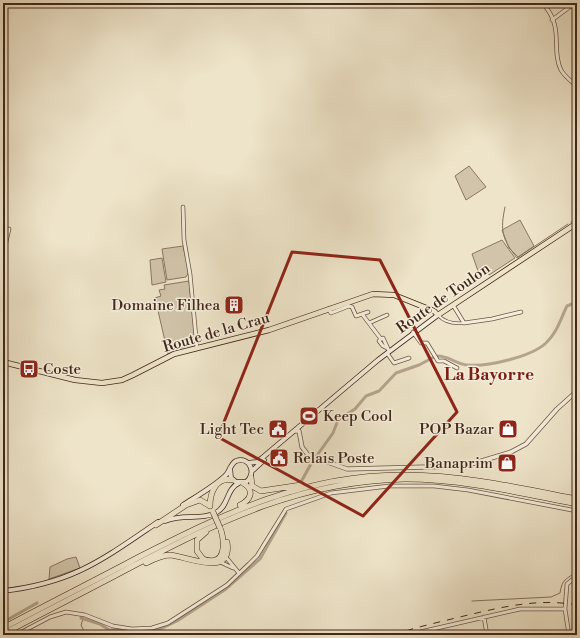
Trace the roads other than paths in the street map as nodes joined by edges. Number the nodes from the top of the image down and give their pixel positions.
1 (575, 3) edge
2 (544, 6) dead end
3 (552, 20) junction
4 (577, 86) edge
5 (183, 207) dead end
6 (577, 223) edge
7 (9, 229) dead end
8 (3, 255) edge
9 (453, 305) junction
10 (328, 309) junction
11 (447, 309) junction
12 (434, 311) junction
13 (368, 312) dead end
14 (521, 312) dead end
15 (362, 314) junction
16 (388, 315) dead end
17 (438, 315) junction
18 (369, 323) junction
19 (464, 323) junction
20 (413, 332) junction
21 (197, 348) junction
22 (388, 350) junction
23 (409, 358) dead end
24 (3, 362) edge
25 (457, 368) dead end
26 (577, 391) edge
27 (329, 402) junction
28 (296, 431) junction
29 (248, 463) junction
30 (230, 468) junction
31 (252, 471) junction
32 (251, 477) junction
33 (355, 477) junction
34 (233, 480) junction
35 (216, 483) junction
36 (241, 483) junction
37 (331, 487) junction
38 (577, 499) edge
39 (577, 504) edge
40 (210, 506) junction
41 (577, 511) edge
42 (156, 525) junction
43 (220, 529) junction
44 (137, 537) junction
45 (223, 558) junction
46 (239, 573) junction
47 (577, 576) edge
48 (3, 591) edge
49 (78, 595) junction
50 (55, 601) junction
51 (564, 609) junction
52 (484, 617) junction
53 (3, 628) edge
54 (3, 634) edge
55 (16, 635) edge
56 (407, 635) edge
57 (487, 635) edge
58 (569, 635) edge

1 - 3 street
2 - 3 street
3 - 4 street
5 - 21 street
6 - 9 main road, Route de Toulon
7 - 8 street
9 - 11 main road, Route de Toulon
9 - 19 street
10 - 12 main road, Route de la Crau
10 - 15 street
10 - 21 main road, Route de la Crau
11 - 12 main road
11 - 17 main road, Route de Toulon
12 - 17 main road, Route de la Crau
13 - 15 street
14 - 19 street
15 - 18 street
16 - 18 street
17 - 19 street
17 - 20 main road, Route de Toulon
18 - 22 street
20 - 22 main road, Route de Toulon
20 - 25 street
21 - 24 main road, Route de la Crau
22 - 23 street
22 - 27 main road, Route de Toulon
26 - 28 street
27 - 28 main road, Route de Toulon
27 - 28 main road, Route de Toulon
28 - 29 main road, Route de Toulon
28 - 31 main road, Route de Toulon
29 - 30 main road
29 - 31 main road
30 - 34 main road
30 - 35 main road
31 - 32 main road
32 - 33 highway
32 - 36 main road
33 - 38 highway
33 - 50 highway
34 - 36 main road
34 - 40 highway
35 - 40 highway
35 - 44 main road
36 - 42 main road
36 - 50 highway
37 - 39 highway
37 - 45 highway
37 - 49 highway
40 - 42 highway
40 - 43 highway, bridge
41 - 46 street
42 - 44 main road
43 - 45 highway
43 - 45 highway
44 - 48 main road
45 - 46 street
45 - 46 street
45 - 49 highway
46 - 55 street
47 - 51 street
49 - 54 highway
50 - 53 highway
51 - 52 street
51 - 58 street
52 - 56 street
52 - 57 street

